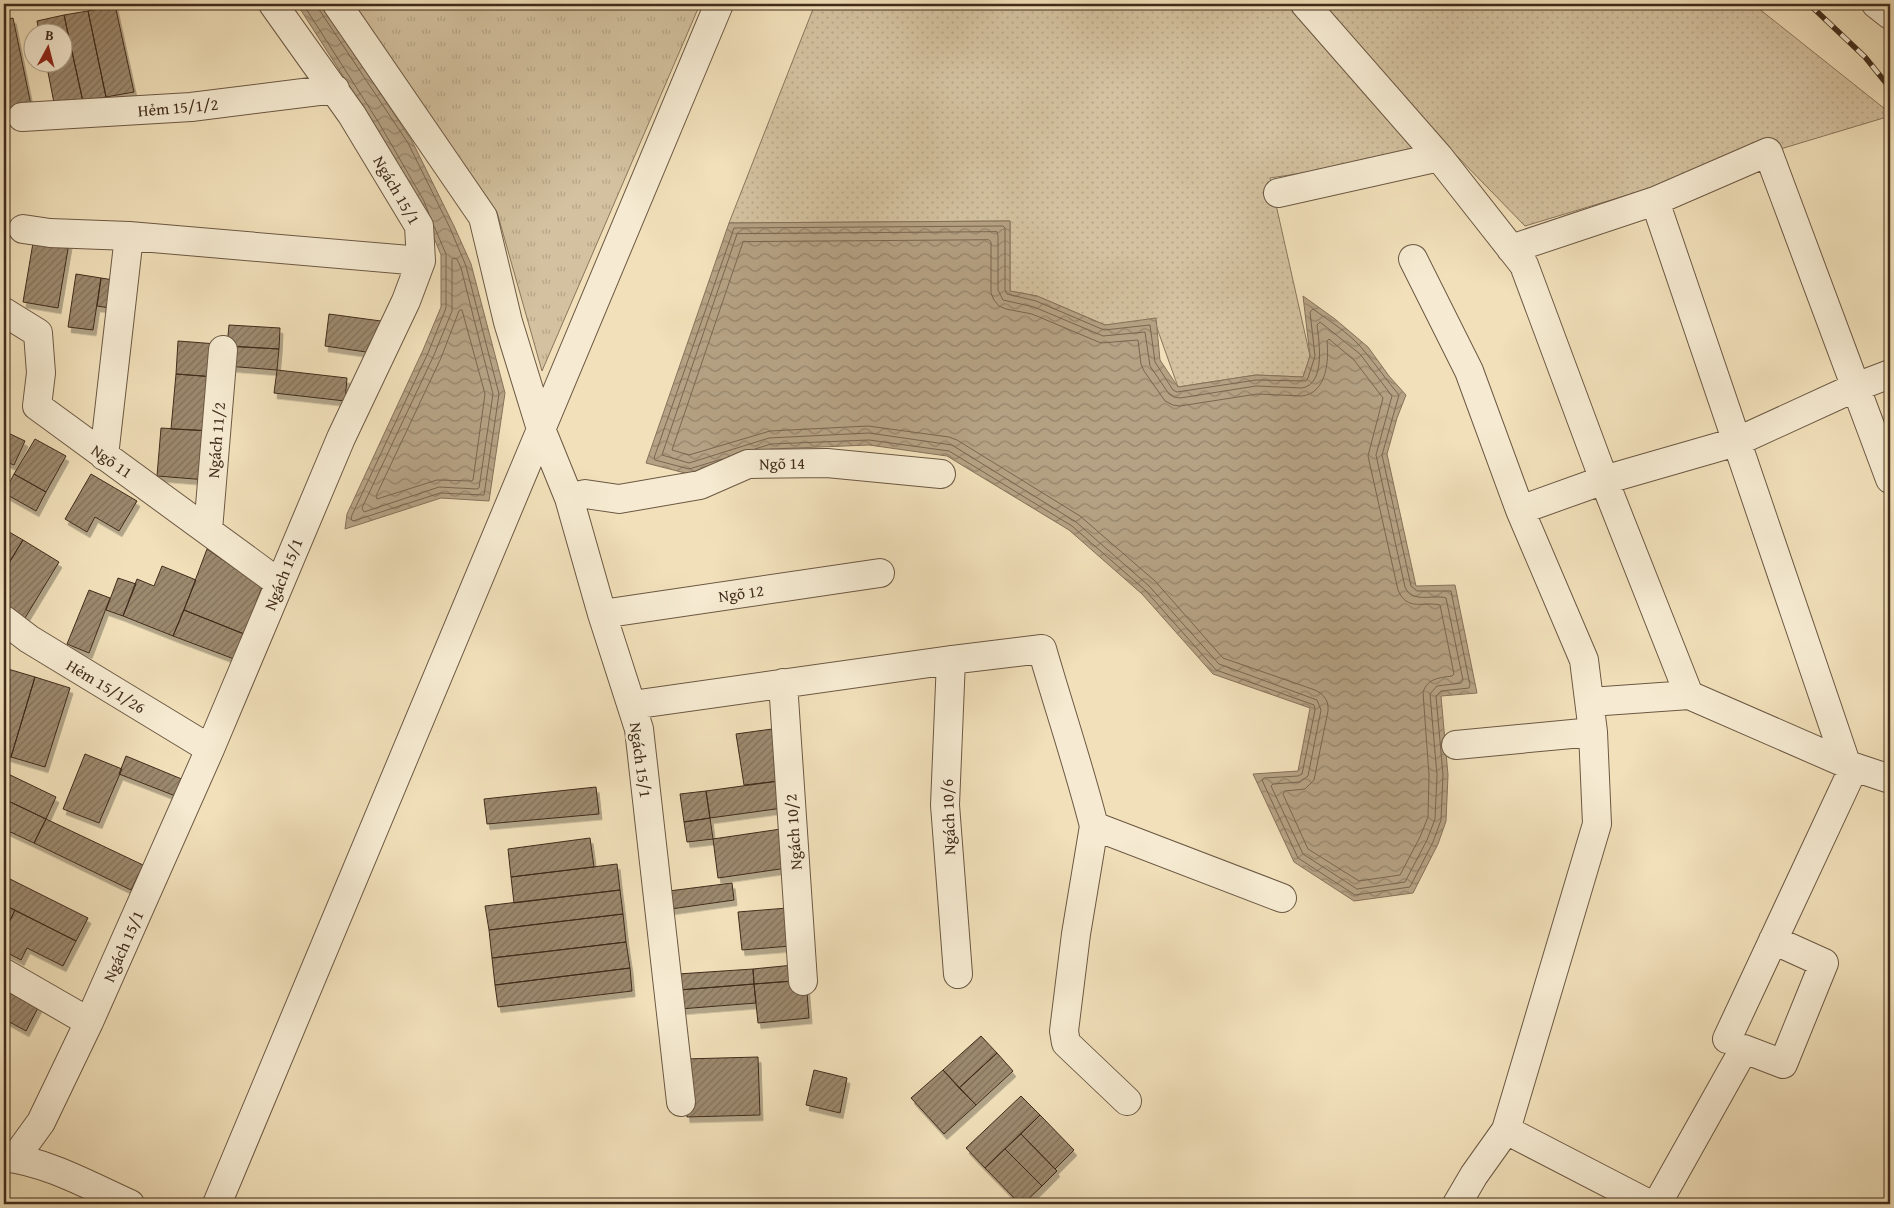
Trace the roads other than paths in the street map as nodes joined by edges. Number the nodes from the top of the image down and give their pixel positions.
1 (273, 4) edge
2 (337, 4) edge
3 (719, 4) edge
4 (1305, 4) edge
5 (1876, 4) edge
6 (1890, 16) edge
7 (335, 89) junction
8 (22, 117) dead end
9 (1439, 157) junction
10 (1278, 193) dead end
11 (1655, 201) junction
12 (23, 229) dead end
13 (129, 236) junction
14 (1511, 249) junction
15 (1413, 258) dead end
16 (421, 261) junction
17 (4, 312) edge
18 (223, 350) dead end
19 (1890, 374) edge
20 (1856, 386) junction
21 (541, 429) junction
22 (1736, 442) junction
23 (104, 456) junction
24 (1887, 462) edge
25 (941, 474) dead end
26 (1604, 480) junction
27 (570, 498) junction
28 (1520, 510) junction
29 (208, 530) junction
30 (880, 573) dead end
31 (279, 583) junction
32 (602, 614) junction
33 (4, 620) edge
34 (951, 660) junction
35 (783, 683) junction
36 (1689, 695) junction
37 (1590, 702) junction
38 (632, 705) junction
39 (1593, 732) junction
40 (1456, 745) dead end
41 (210, 749) junction
42 (1850, 765) junction
43 (1890, 778) edge
44 (1094, 826) junction
45 (1282, 898) dead end
46 (1774, 940) junction
47 (4, 973) edge
48 (958, 974) dead end
49 (803, 981) dead end
50 (89, 1022) junction
51 (1727, 1040) dead end
52 (1127, 1100) dead end
53 (681, 1102) dead end
54 (1506, 1130) junction
55 (9, 1158) edge
56 (130, 1204) edge
57 (217, 1204) edge
58 (1457, 1204) edge
59 (1649, 1204) edge
60 (1657, 1204) edge

1 - 7 street, Ngách 15/1
2 - 21 street, Ngách 15/1
3 - 21 street
4 - 9 street
5 - 6 street
7 - 8 street, Hẻm 15/1/2
7 - 16 street, Ngách 15/1
9 - 10 street
9 - 14 street
11 - 14 street
11 - 20 street
11 - 22 street
12 - 13 street
13 - 16 street
13 - 23 street
14 - 26 street
15 - 28 street
16 - 31 street, Ngách 15/1
17 - 23 street, Ngõ 11
18 - 29 street, Ngách 11/2
19 - 20 street
20 - 22 street
20 - 24 street
21 - 27 street, Ngách 15/1
21 - 57 street
22 - 26 street
22 - 42 street
23 - 29 street, Ngõ 11
25 - 27 street, Ngõ 14
26 - 28 street
26 - 36 street
27 - 32 street, Ngách 15/1
28 - 37 street
29 - 31 street, Ngõ 11
30 - 32 street, Ngõ 12
31 - 41 street, Ngách 15/1
32 - 38 street, Ngách 15/1
33 - 41 street, Hẻm 15/1/26
34 - 35 street
34 - 44 street
34 - 48 street, Ngách 10/6
35 - 38 street
35 - 49 street, Ngách 10/2
36 - 37 street
36 - 42 street
37 - 39 street
38 - 53 street, Ngách 15/1
39 - 40 street
39 - 54 street
41 - 50 street, Ngách 15/1
42 - 43 street
42 - 46 street
44 - 45 street
44 - 52 street
46 - 51 street
46 - 60 street
47 - 50 street
50 - 55 street, Ngách 15/1
54 - 58 street
54 - 59 street
55 - 56 street, Ngách 15/1

